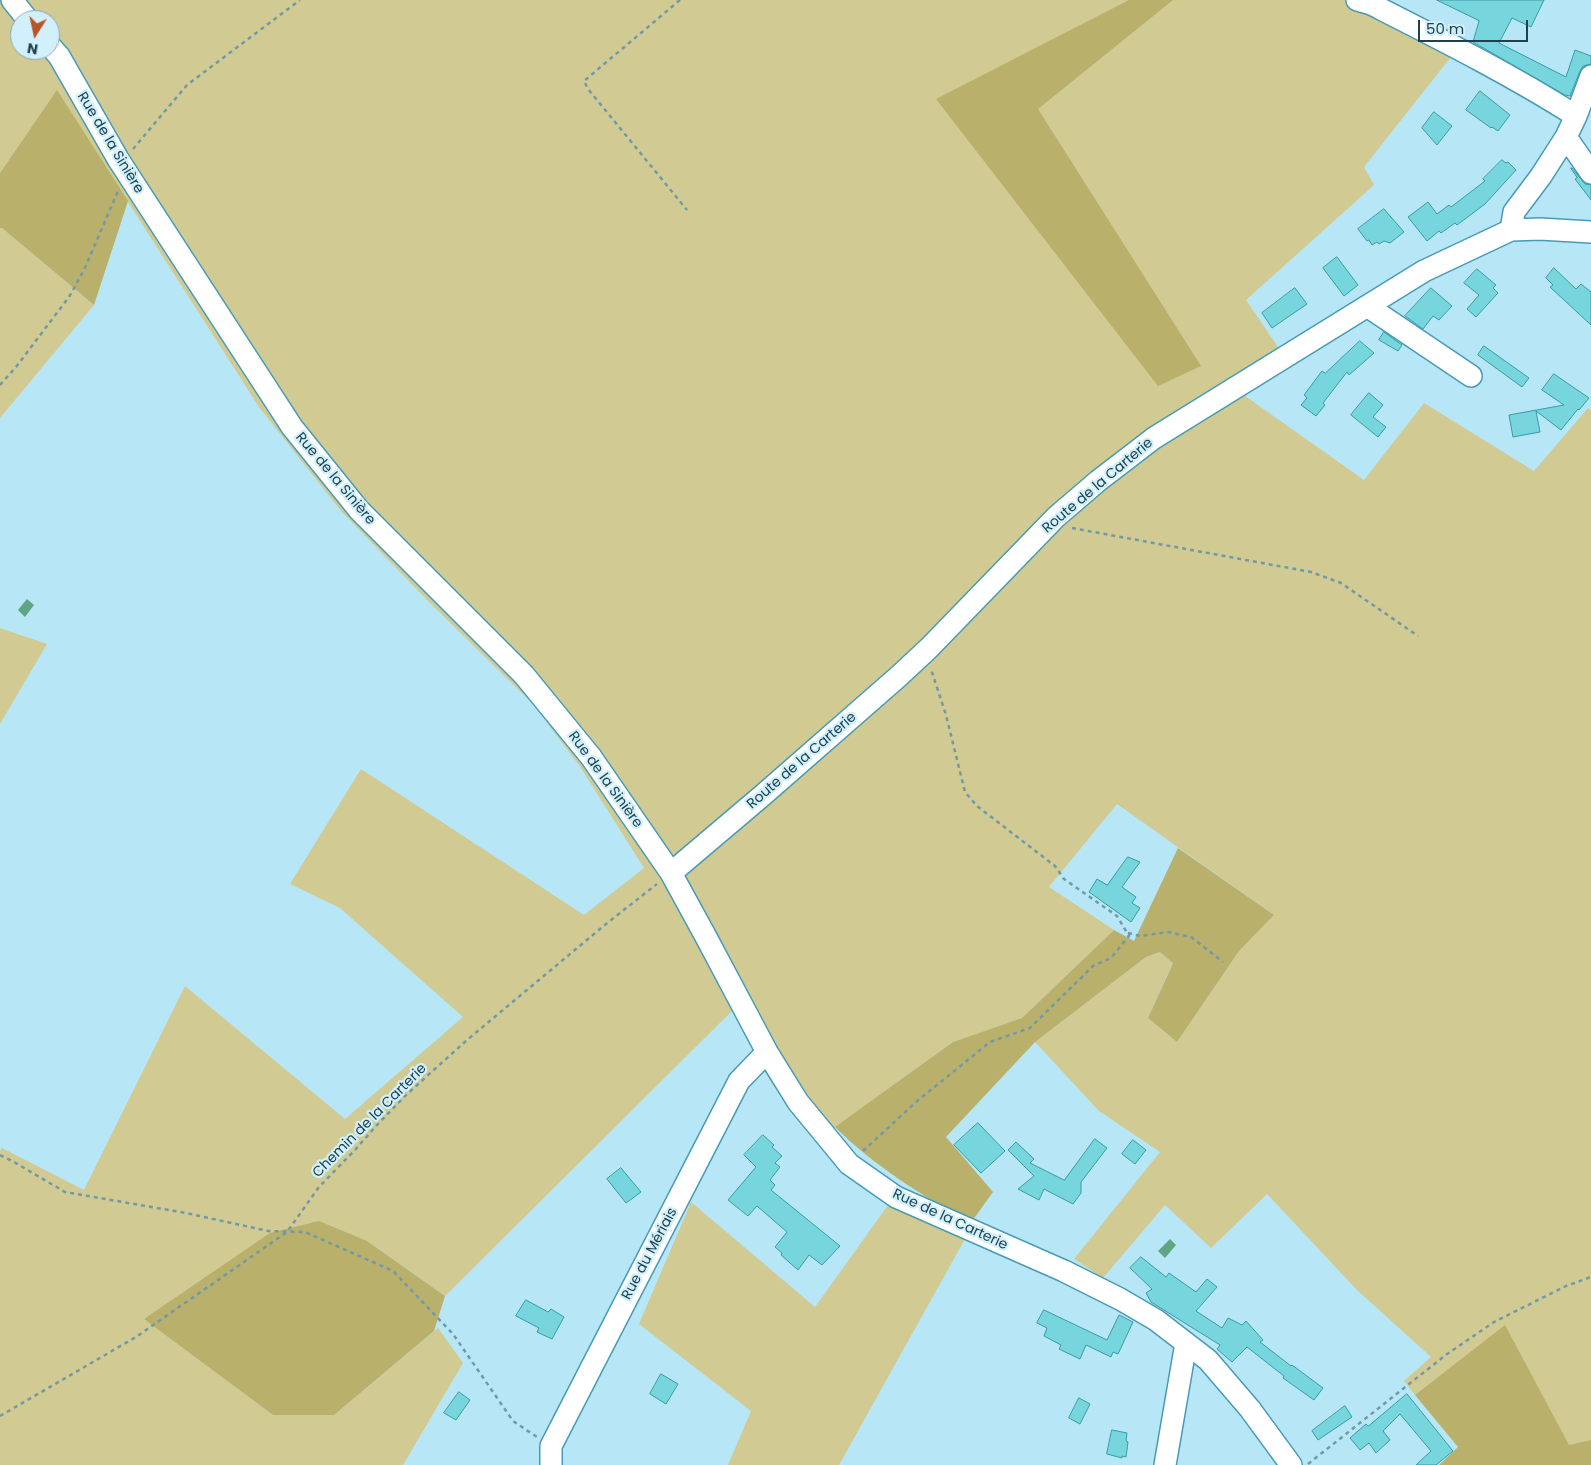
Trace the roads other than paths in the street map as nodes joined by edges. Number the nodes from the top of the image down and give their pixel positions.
1 (12, 0) edge
2 (1358, 0) edge
3 (20, 10) edge
4 (60, 58) edge
5 (1591, 76) edge
6 (1576, 116) junction
7 (1566, 137) junction
8 (1591, 172) edge
9 (1511, 230) junction
10 (1591, 232) edge
11 (1367, 306) junction
12 (1471, 376) dead end
13 (670, 873) junction
14 (766, 1052) junction
15 (1186, 1343) junction
16 (551, 1456) edge
17 (1165, 1465) edge
18 (1291, 1465) edge

1 - 3 street
2 - 6 street
4 - 13 street, Rue de la Sinière
5 - 6 street
6 - 7 street
7 - 8 street
7 - 9 street
9 - 10 street
9 - 11 street, Route de la Carterie
11 - 12 street
11 - 13 street, Route de la Carterie
13 - 14 street, Rue de la Carterie
14 - 15 street, Rue de la Carterie
14 - 16 street, Rue du Mériais
15 - 17 street
15 - 18 street, Rue de la Carterie

